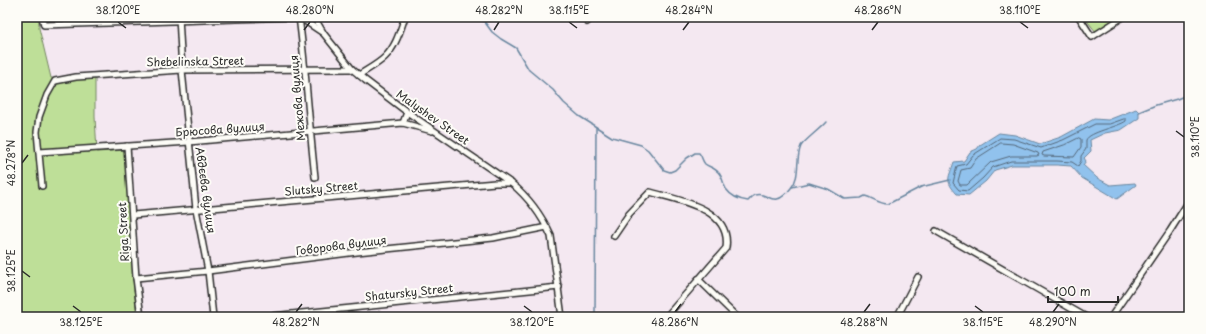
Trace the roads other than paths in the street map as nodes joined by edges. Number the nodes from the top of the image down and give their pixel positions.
1 (42, 17) edge
2 (300, 17) edge
3 (314, 17) edge
4 (405, 17) edge
5 (1080, 17) edge
6 (1123, 17) edge
7 (180, 19) edge
8 (324, 34) junction
9 (306, 69) junction
10 (352, 69) junction
11 (182, 70) junction
12 (359, 75) junction
13 (407, 112) junction
14 (403, 123) junction
15 (310, 132) junction
16 (437, 132) junction
17 (189, 142) junction
18 (127, 146) junction
19 (39, 152) junction
20 (495, 171) junction
21 (315, 177) dead end
22 (496, 183) junction
23 (511, 183) junction
24 (42, 186) dead end
25 (1189, 201) edge
26 (196, 208) junction
27 (133, 215) junction
28 (547, 227) junction
29 (936, 231) dead end
30 (614, 236) dead end
31 (208, 271) junction
32 (918, 277) dead end
33 (136, 278) junction
34 (698, 279) junction
35 (559, 287) junction
36 (141, 317) edge
37 (213, 317) edge
38 (262, 317) edge
39 (562, 317) edge
40 (666, 317) edge
41 (737, 317) edge
42 (897, 317) edge
43 (1086, 317) edge
44 (1112, 317) edge

1 - 7 street
2 - 7 street
2 - 8 street
2 - 9 street, Межова вулиця
3 - 8 street, Malyshev Street
4 - 12 street
5 - 6 street
7 - 11 street, Авдєєва вулиця
8 - 10 street, Malyshev Street
9 - 10 street, Shebelinska Street
9 - 11 street, Shebelinska Street
9 - 15 street, Межова вулиця
10 - 12 street, Malyshev Street
11 - 17 street, Авдєєва вулиця
11 - 19 street, Shebelinska Street
12 - 13 street, Malyshev Street
13 - 14 street
13 - 16 street, Malyshev Street
14 - 15 street, Брюсова вулиця
14 - 16 street, Брюсова вулиця
15 - 17 street, Брюсова вулиця
15 - 21 street, Межова вулиця
16 - 20 street, Malyshev Street
17 - 18 street, Брюсова вулиця
17 - 26 street, Авдєєва вулиця
18 - 19 street, Брюсова вулиця
18 - 27 street, Riga Street
19 - 24 street, Shebelinska Street
20 - 22 street
20 - 23 street, Malyshev Street
22 - 23 street, Slutsky Street
22 - 26 street, Slutsky Street
23 - 28 street, Malyshev Street
25 - 44 street
26 - 27 street, Slutsky Street
26 - 31 street, Авдєєва вулиця
27 - 33 street, Riga Street
28 - 31 street, Говорова вулиця
28 - 35 street, Malyshev Street
29 - 43 street
30 - 34 street
31 - 33 street, Говорова вулиця
31 - 37 street, Авдєєва вулиця
32 - 42 street
33 - 36 street, Riga Street
34 - 40 street
34 - 41 street
35 - 38 street, Shatursky Street
35 - 39 street, Malyshev Street

